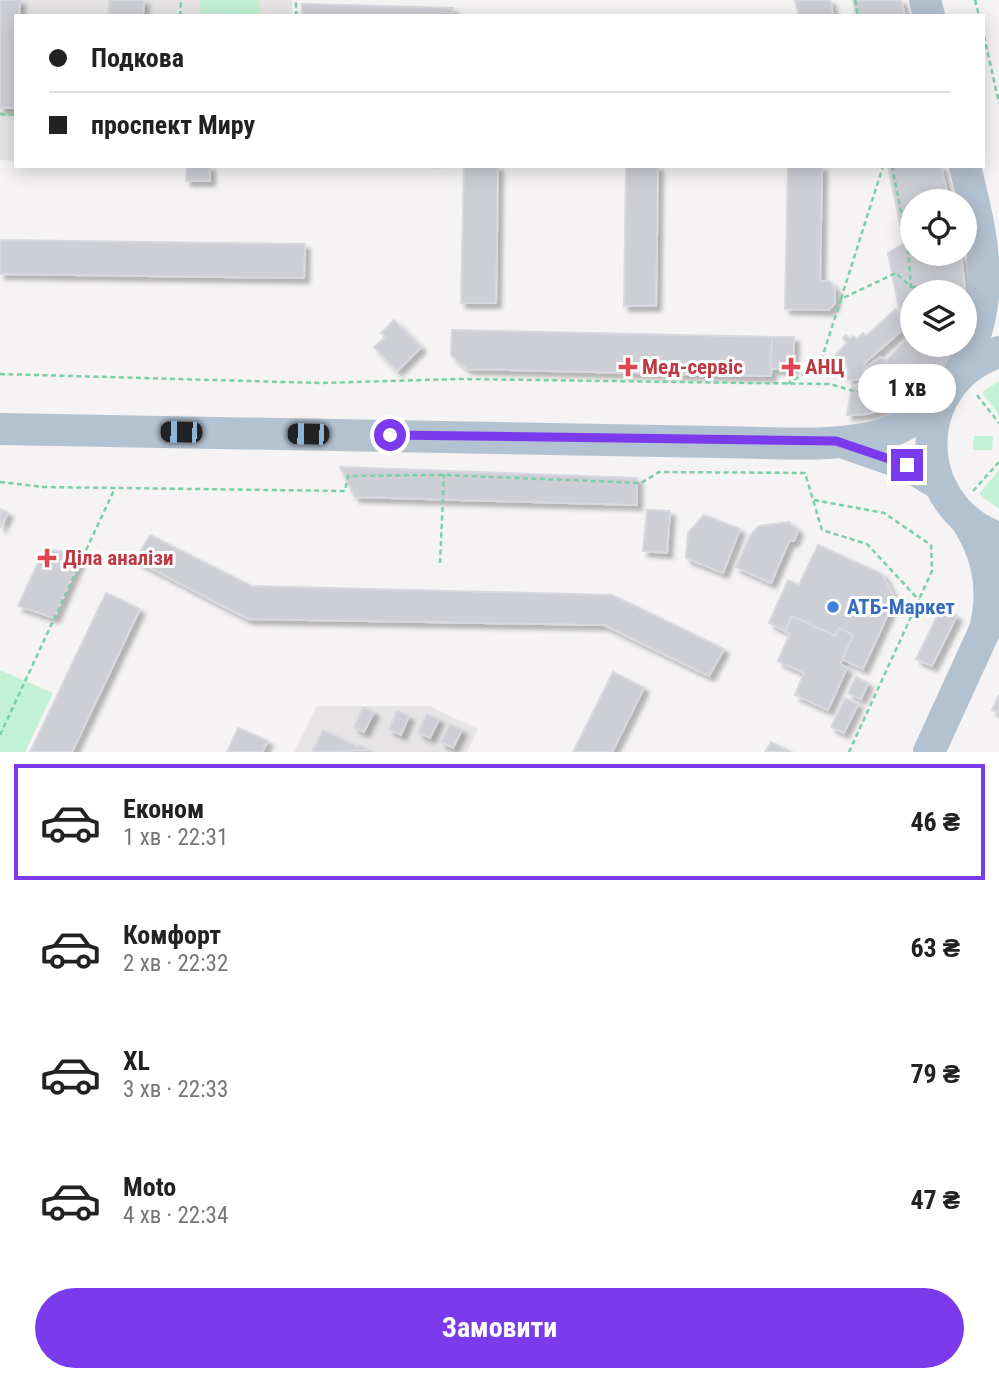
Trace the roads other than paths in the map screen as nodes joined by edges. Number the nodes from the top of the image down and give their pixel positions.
1 (965, 168) edge
2 (985, 259) junction
3 (999, 288) edge
4 (999, 352) edge
5 (962, 389) junction
6 (0, 429) edge
7 (836, 441) junction
8 (963, 497) junction
9 (999, 538) edge
10 (999, 607) edge
11 (983, 634) junction
12 (929, 752) edge

1 - 2 main road
2 - 3 main road
2 - 5 main road
4 - 5 main road
5 - 7 main road
5 - 8 main road
6 - 7 main road
7 - 8 main road
8 - 9 main road
8 - 11 main road
10 - 11 main road
11 - 12 main road

